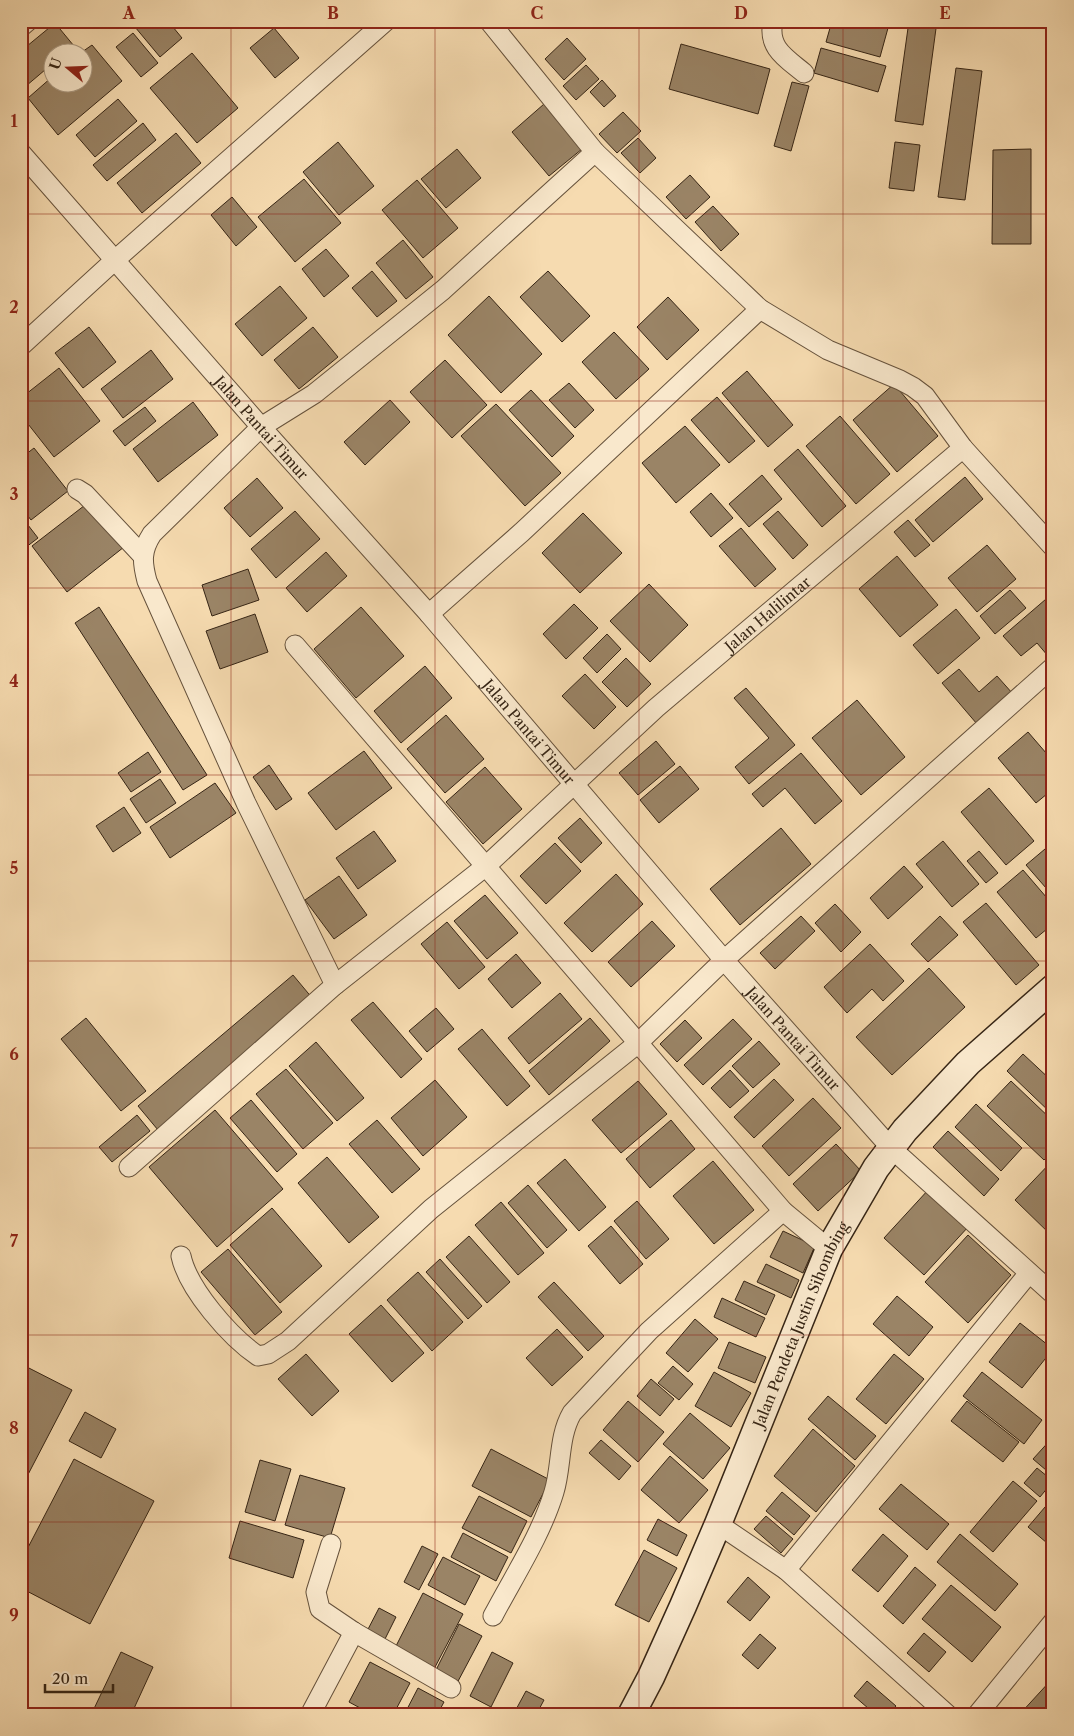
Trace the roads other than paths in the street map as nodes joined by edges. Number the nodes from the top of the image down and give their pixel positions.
1 (28, 21) edge
2 (386, 21) edge
3 (489, 21) edge
4 (773, 21) edge
5 (21, 27) edge
6 (804, 74) dead end
7 (595, 152) junction
8 (21, 153) edge
9 (115, 260) junction
10 (760, 309) junction
11 (21, 346) edge
12 (261, 427) junction
13 (963, 448) junction
14 (77, 489) dead end
15 (1053, 547) edge
16 (143, 556) junction
17 (429, 614) junction
18 (295, 645) dead end
19 (1053, 667) edge
20 (574, 784) junction
21 (486, 866) junction
22 (724, 960) junction
23 (334, 985) junction
24 (1053, 988) edge
25 (637, 1044) junction
26 (891, 1148) junction
27 (129, 1167) dead end
28 (783, 1211) junction
29 (829, 1249) junction
30 (181, 1256) dead end
31 (1028, 1273) junction
32 (1053, 1294) edge
33 (718, 1524) junction
34 (331, 1544) dead end
35 (786, 1570) junction
36 (493, 1616) dead end
37 (1053, 1622) edge
38 (354, 1632) junction
39 (451, 1688) dead end
40 (310, 1715) edge
41 (631, 1715) edge
42 (948, 1715) edge
43 (977, 1715) edge

1 - 5 street
2 - 9 street
3 - 7 street
4 - 6 street
7 - 10 street
7 - 12 street
8 - 9 street, Jalan Pantai Timur
9 - 11 street
9 - 12 street, Jalan Pantai Timur
10 - 13 street
10 - 17 street
12 - 16 street
12 - 17 street, Jalan Pantai Timur
13 - 15 street
13 - 20 street, Jalan Halilintar
14 - 16 street
16 - 23 street
17 - 20 street, Jalan Pantai Timur
18 - 21 street
19 - 22 street
20 - 21 street, Jalan Halilintar
20 - 22 street, Jalan Pantai Timur
21 - 23 street, Jalan Halilintar
21 - 25 street
22 - 25 street
22 - 26 street, Jalan Pantai Timur
23 - 27 street, Jalan Halilintar
24 - 26 street, Jalan Pendeta Justin Sihombing
25 - 28 street
25 - 30 street
26 - 29 street, Jalan Pendeta Justin Sihombing
26 - 31 street, Jalan Pantai Timur
28 - 29 street
28 - 36 street
29 - 33 street, Jalan Pendeta Justin Sihombing
31 - 32 street, Jalan Pantai Timur
31 - 35 street
33 - 35 street
33 - 41 street, Jalan Pendeta Justin Sihombing
34 - 38 street
35 - 42 street
37 - 43 street
38 - 39 street
38 - 40 street

